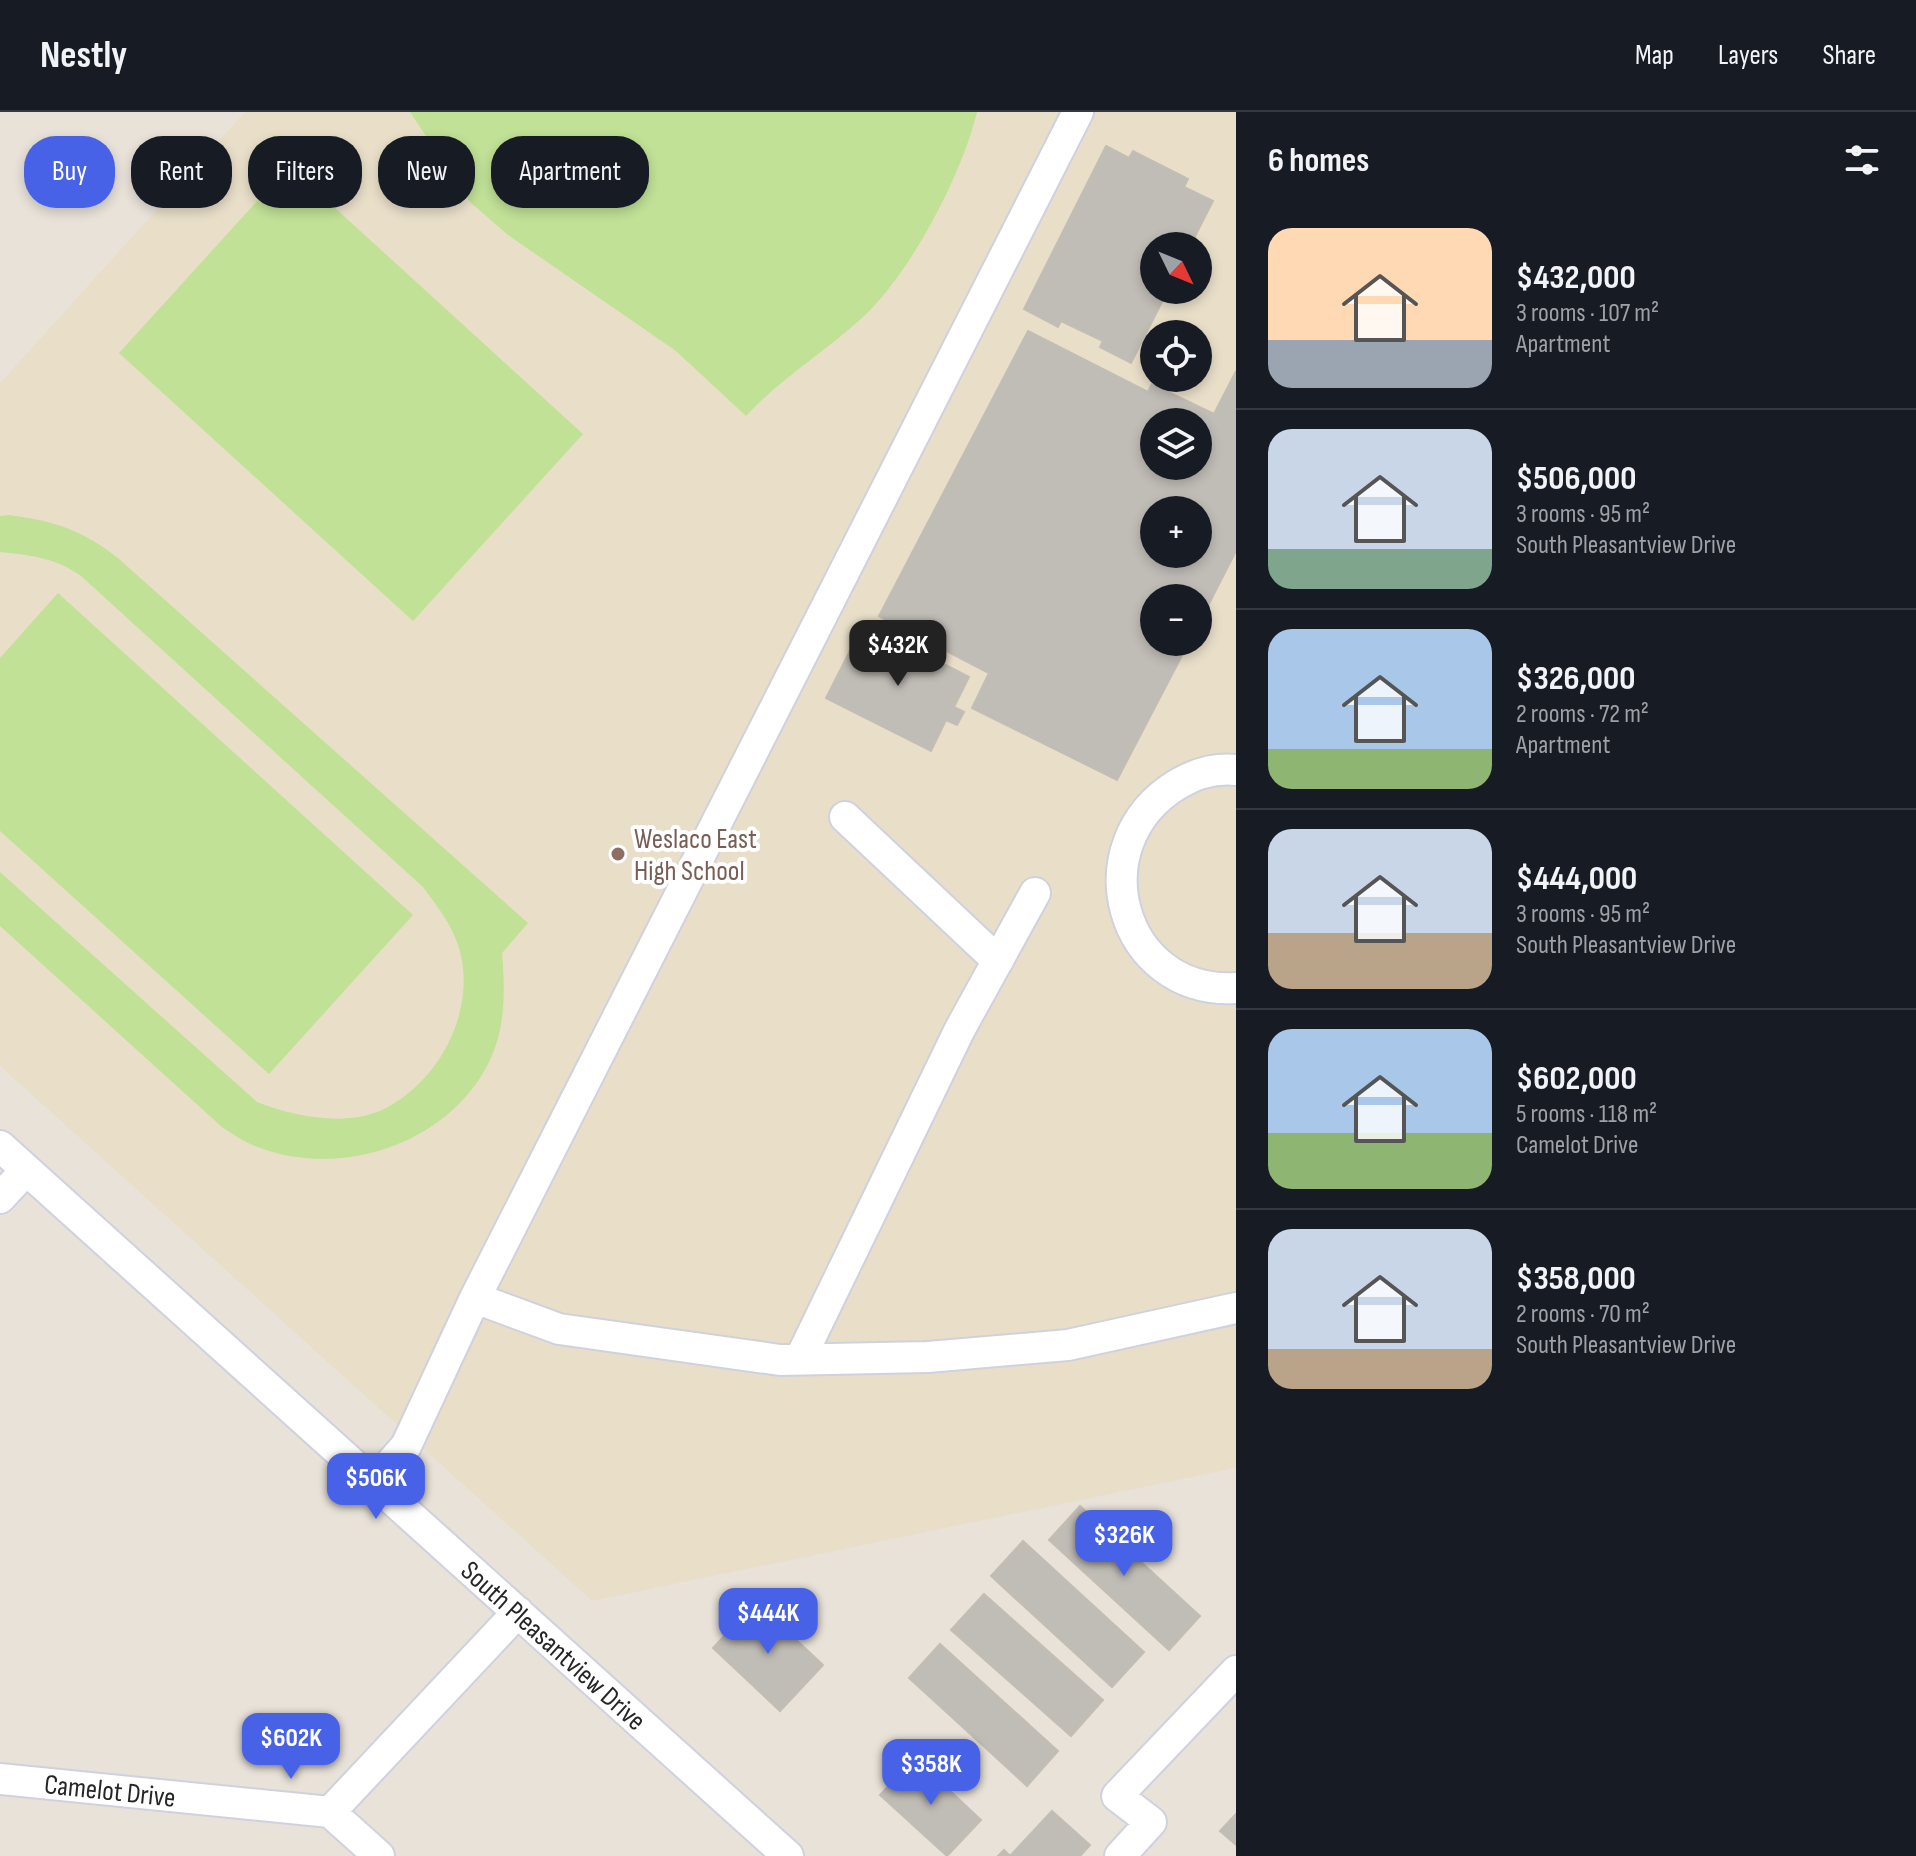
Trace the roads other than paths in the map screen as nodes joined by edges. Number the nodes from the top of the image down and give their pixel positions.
1 (1078, 112) edge
2 (1236, 770) edge
3 (845, 817) dead end
4 (1035, 893) dead end
5 (998, 961) junction
6 (1236, 988) edge
7 (0, 1146) edge
8 (26, 1170) junction
9 (0, 1198) edge
10 (475, 1298) junction
11 (1236, 1308) edge
12 (800, 1359) junction
13 (374, 1482) junction
14 (518, 1612) junction
15 (1236, 1671) edge
16 (0, 1779) edge
17 (330, 1812) junction
18 (379, 1856) edge
19 (788, 1856) edge
20 (1120, 1856) edge

1 - 10 street
2 - 6 street
3 - 5 street
4 - 5 street
5 - 12 street
7 - 8 street, South Pleasantview Drive
8 - 9 street
8 - 13 street, South Pleasantview Drive
10 - 12 street
10 - 13 street
11 - 12 street
13 - 14 street, South Pleasantview Drive
14 - 17 street
14 - 19 street, South Pleasantview Drive
15 - 20 street
16 - 17 street, Camelot Drive
17 - 18 street

